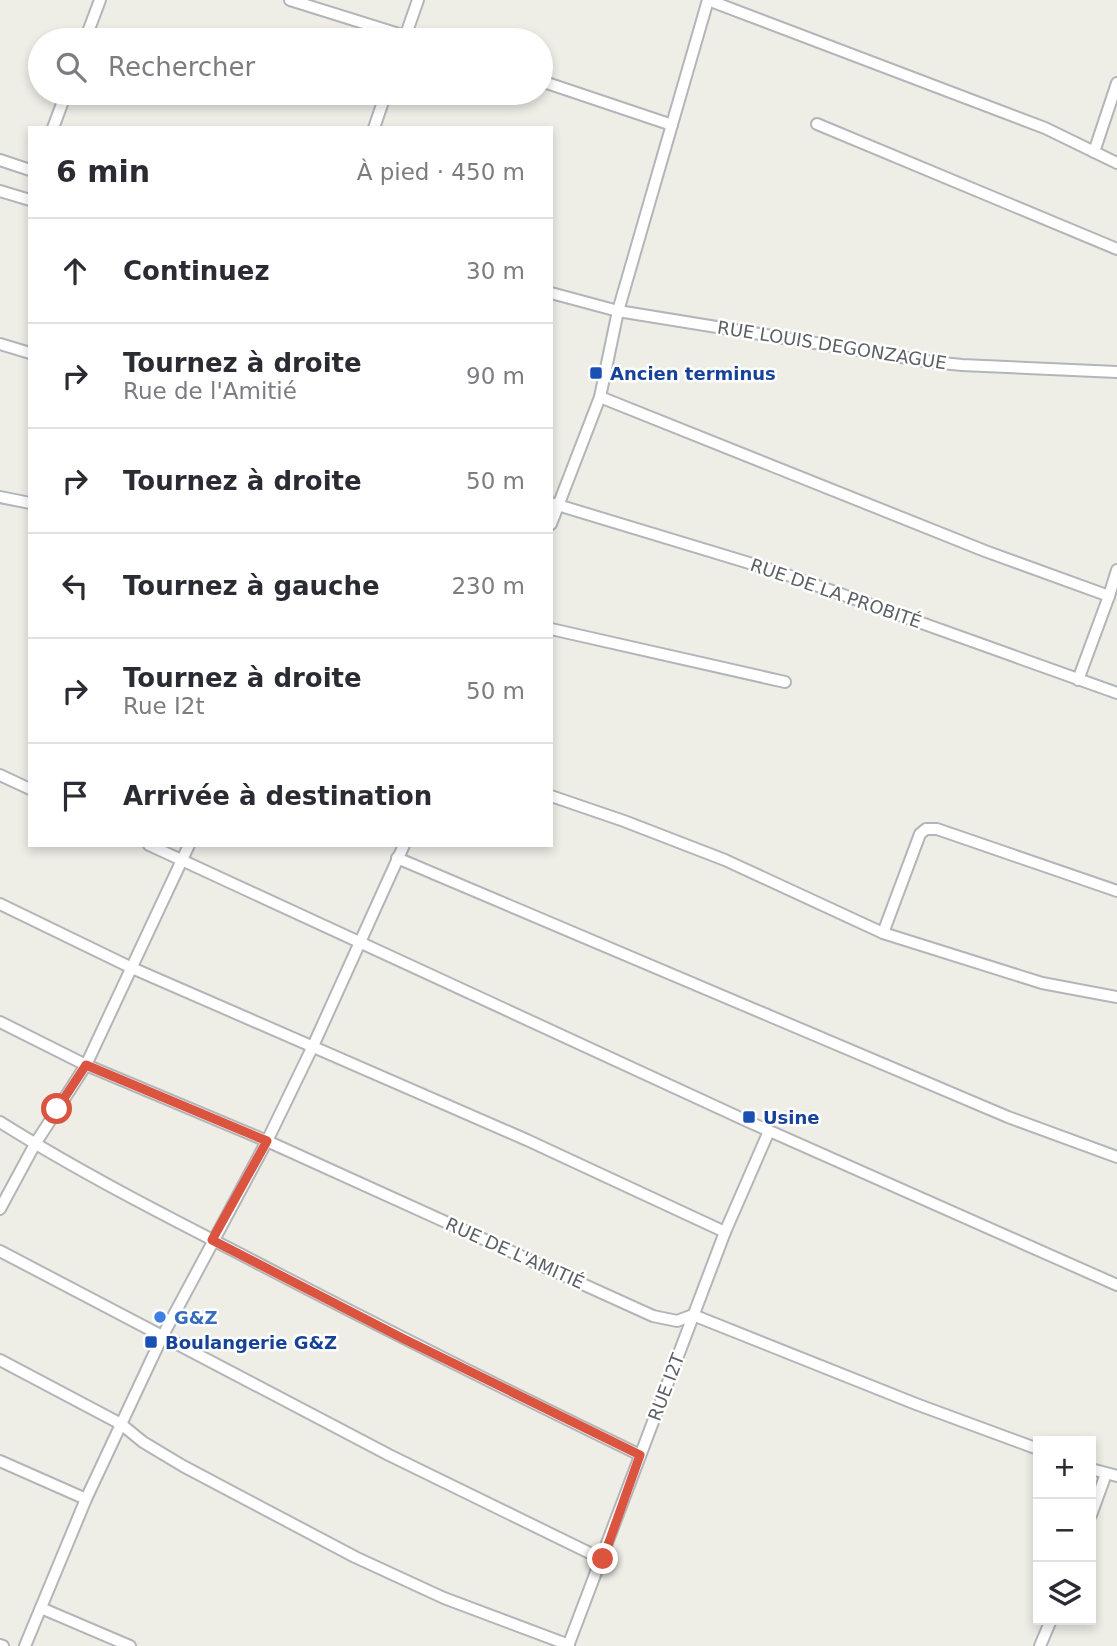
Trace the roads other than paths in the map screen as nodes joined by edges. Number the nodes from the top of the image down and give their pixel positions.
1 (100, 0) edge
2 (290, 0) edge
3 (418, 0) edge
4 (708, 0) edge
5 (90, 28) edge
6 (375, 28) edge
7 (408, 28) edge
8 (1117, 83) edge
9 (553, 85) edge
10 (62, 105) edge
11 (382, 105) edge
12 (817, 124) dead end
13 (672, 125) junction
14 (54, 126) edge
15 (375, 126) edge
16 (1094, 152) junction
17 (0, 160) edge
18 (1117, 163) edge
19 (28, 169) edge
20 (0, 191) edge
21 (28, 199) edge
22 (1117, 249) edge
23 (553, 294) edge
24 (618, 311) junction
25 (0, 344) edge
26 (28, 352) edge
27 (1117, 372) edge
28 (600, 397) junction
29 (0, 497) edge
30 (28, 503) edge
31 (555, 504) edge
32 (1117, 570) edge
33 (1109, 596) junction
34 (553, 629) edge
35 (1078, 680) junction
36 (785, 682) dead end
37 (1117, 693) edge
38 (0, 775) edge
39 (28, 788) edge
40 (553, 797) edge
41 (153, 847) edge
42 (188, 847) edge
43 (403, 847) edge
44 (397, 859) junction
45 (181, 860) junction
46 (1117, 891) edge
47 (0, 904) edge
48 (883, 933) junction
49 (358, 943) junction
50 (132, 968) junction
51 (1117, 997) edge
52 (0, 1022) edge
53 (313, 1046) junction
54 (86, 1065) junction
55 (0, 1122) edge
56 (769, 1131) junction
57 (267, 1141) junction
58 (35, 1144) junction
59 (1117, 1157) edge
60 (0, 1209) edge
61 (725, 1232) junction
62 (212, 1240) junction
63 (0, 1251) edge
64 (1117, 1285) edge
65 (694, 1315) junction
66 (162, 1337) junction
67 (0, 1360) edge
68 (121, 1424) junction
69 (1033, 1447) edge
70 (640, 1455) junction
71 (0, 1461) edge
72 (1112, 1475) edge
73 (86, 1499) junction
74 (1096, 1505) edge
75 (603, 1559) junction
76 (41, 1608) junction
77 (1049, 1625) edge
78 (25, 1646) edge
79 (130, 1646) edge
80 (568, 1646) edge
81 (1040, 1646) edge

1 - 5 street
2 - 6 street
3 - 7 street
4 - 13 street
4 - 16 street
8 - 16 street
9 - 13 street
10 - 14 street
11 - 15 street
12 - 22 street
13 - 24 street
16 - 18 street
17 - 19 street
20 - 21 street
23 - 24 street, RUE LOUIS DEGONZAGUE
24 - 27 street, RUE LOUIS DEGONZAGUE
24 - 28 street
25 - 26 street
28 - 31 street
28 - 33 street
29 - 30 street
31 - 35 street, RUE DE LA PROBITÉ
32 - 33 street
33 - 35 street
34 - 36 street
35 - 37 street, RUE DE LA PROBITÉ
38 - 39 street
40 - 48 street
41 - 45 street
42 - 45 street
43 - 44 street
44 - 49 street
44 - 59 street
45 - 49 street
45 - 50 street
46 - 48 street
47 - 50 street
48 - 51 street
49 - 53 street
49 - 56 street
50 - 53 street
50 - 54 street
52 - 54 street, RUE DE L'AMITIÉ
53 - 57 street
53 - 61 street
54 - 57 street, RUE DE L'AMITIÉ
54 - 58 street
55 - 58 street
56 - 61 street, RUE I2T
56 - 64 street
57 - 62 street
57 - 65 street, RUE DE L'AMITIÉ
58 - 60 street
58 - 62 street
61 - 65 street, RUE I2T
62 - 66 street
62 - 70 street
63 - 66 street
65 - 69 street, RUE DE L'AMITIÉ
65 - 70 street, RUE I2T
66 - 68 street
66 - 75 street
67 - 68 street
68 - 73 street
68 - 80 street
70 - 75 street, RUE I2T
71 - 73 street
72 - 74 street
73 - 76 street
75 - 80 street, RUE I2T
76 - 78 street
76 - 79 street
77 - 81 street

